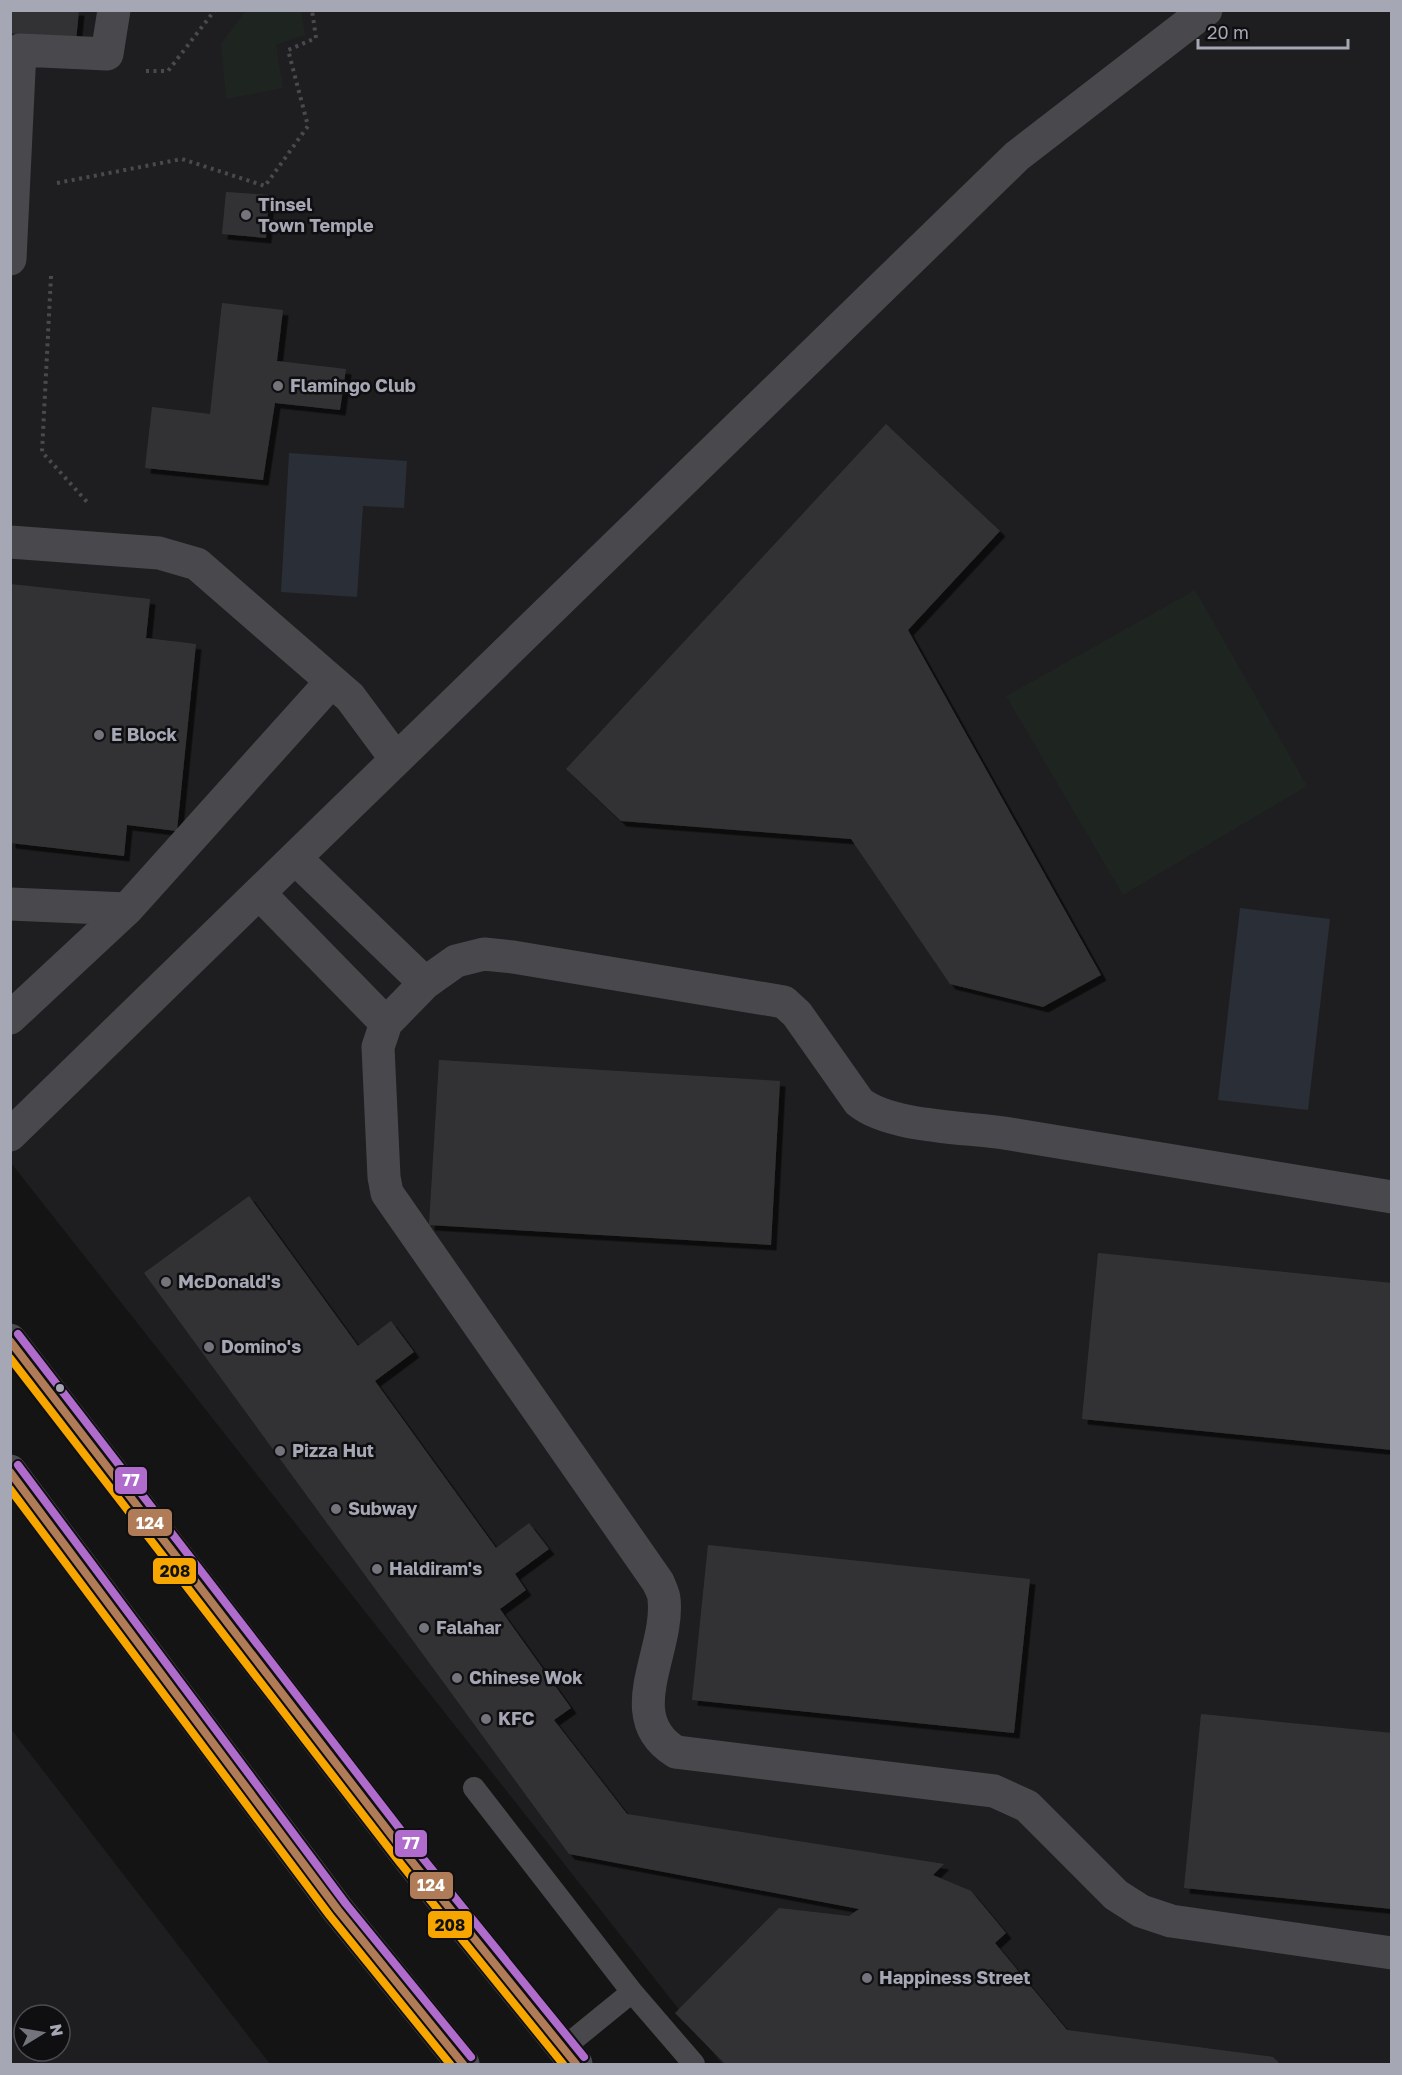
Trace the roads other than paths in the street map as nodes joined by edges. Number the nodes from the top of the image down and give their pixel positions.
1 (114, 10) edge
2 (1206, 10) edge
3 (10, 260) edge
4 (10, 542) edge
5 (331, 681) junction
6 (396, 759) junction
7 (295, 858) junction
8 (259, 893) junction
9 (10, 904) edge
10 (127, 909) junction
11 (424, 983) junction
12 (14, 1008) edge
13 (386, 1023) junction
14 (10, 1135) edge
15 (1392, 1197) edge
16 (10, 1340) edge
17 (10, 1471) edge
18 (474, 1788) dead end
19 (1392, 1953) edge
20 (632, 1992) junction
21 (569, 2057) edge
22 (463, 2064) edge
23 (694, 2064) edge

1 - 3 street
2 - 6 street
4 - 5 street
5 - 6 street
5 - 10 street
6 - 7 street
7 - 8 street
7 - 11 street
8 - 13 street
8 - 14 street
9 - 10 street
10 - 12 street
11 - 13 street
11 - 15 street
13 - 19 street
16 - 21 main road
17 - 22 main road
18 - 20 lane
20 - 21 lane
20 - 23 lane

